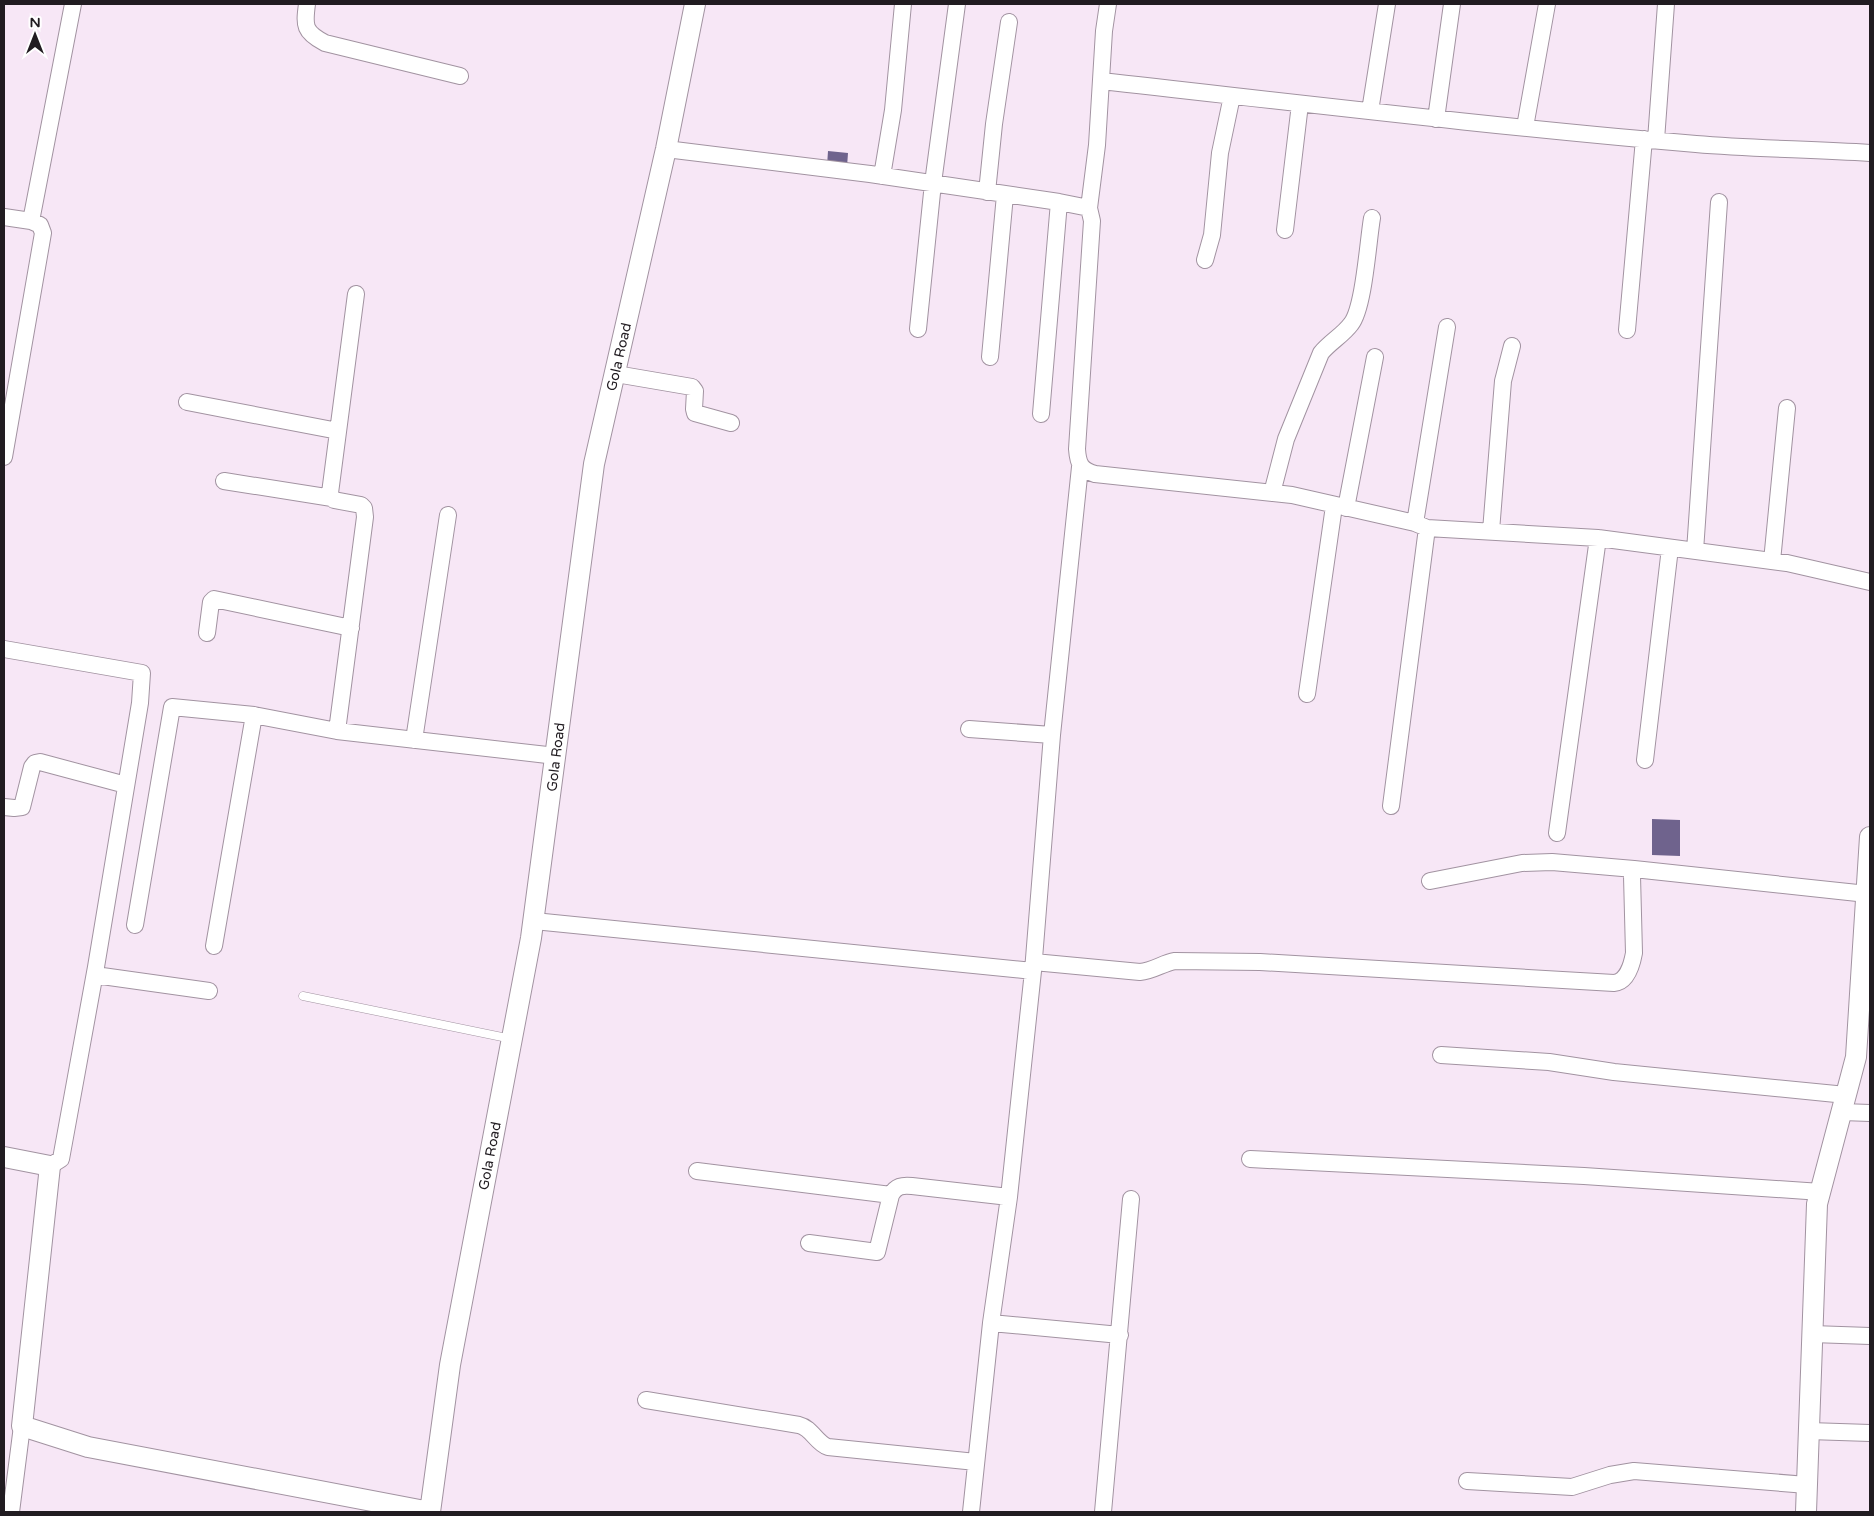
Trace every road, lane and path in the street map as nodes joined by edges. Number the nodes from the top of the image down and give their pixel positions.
1 (73, 4) edge
2 (307, 4) edge
3 (695, 4) edge
4 (903, 4) edge
5 (957, 4) edge
6 (1108, 4) edge
7 (1387, 4) edge
8 (1452, 4) edge
9 (1547, 4) edge
10 (1666, 4) edge
11 (1009, 22) dead end
12 (460, 76) dead end
13 (1101, 81) junction
14 (1232, 96) junction
15 (1300, 104) junction
16 (1370, 111) junction
17 (1436, 119) junction
18 (1524, 127) junction
19 (1650, 140) junction
20 (666, 149) junction
21 (1870, 153) edge
22 (882, 176) junction
23 (932, 184) junction
24 (988, 192) junction
25 (1005, 195) junction
26 (1059, 202) junction
27 (1719, 202) dead end
28 (1088, 208) junction
29 (4, 217) edge
30 (1372, 218) dead end
31 (31, 221) junction
32 (1286, 230) dead end
33 (1205, 260) dead end
34 (356, 294) dead end
35 (1447, 327) dead end
36 (918, 329) dead end
37 (1627, 330) dead end
38 (1512, 346) dead end
39 (990, 357) dead end
40 (1375, 357) dead end
41 (616, 374) junction
42 (187, 402) dead end
43 (1787, 408) dead end
44 (1041, 414) dead end
45 (731, 422) dead end
46 (338, 431) junction
47 (4, 457) edge
48 (1080, 467) junction
49 (224, 481) dead end
50 (1272, 493) junction
51 (332, 498) junction
52 (1340, 507) junction
53 (448, 515) dead end
54 (1421, 525) junction
55 (1491, 532) junction
56 (1598, 538) junction
57 (1670, 548) junction
58 (1696, 551) junction
59 (1772, 561) junction
60 (1870, 582) edge
61 (351, 628) junction
62 (207, 633) dead end
63 (4, 649) edge
64 (1307, 694) dead end
65 (254, 715) junction
66 (969, 729) dead end
67 (337, 731) junction
68 (1052, 735) junction
69 (414, 740) junction
70 (556, 756) junction
71 (1644, 760) dead end
72 (126, 784) junction
73 (1391, 806) dead end
74 (4, 807) edge
75 (1557, 833) dead end
76 (1870, 837) edge
77 (1634, 870) junction
78 (1430, 881) dead end
79 (1867, 894) junction
80 (534, 921) junction
81 (135, 925) dead end
82 (214, 946) dead end
83 (1033, 967) junction
84 (95, 975) junction
85 (209, 991) dead end
86 (303, 996) dead end
87 (513, 1040) junction
88 (1441, 1055) dead end
89 (1844, 1104) junction
90 (1870, 1113) edge
91 (4, 1157) edge
92 (1250, 1159) dead end
93 (50, 1166) junction
94 (697, 1171) dead end
95 (1821, 1192) junction
96 (891, 1195) junction
97 (1009, 1197) junction
98 (1131, 1198) dead end
99 (809, 1244) dead end
100 (991, 1323) junction
101 (1120, 1334) junction
102 (1812, 1334) junction
103 (1870, 1336) edge
104 (646, 1400) dead end
105 (22, 1426) junction
106 (1809, 1432) junction
107 (1870, 1433) edge
108 (976, 1462) junction
109 (1467, 1481) dead end
110 (1807, 1485) junction
111 (11, 1512) edge
112 (430, 1512) edge
113 (971, 1512) edge
114 (1103, 1512) edge
115 (1806, 1512) edge

1 - 31 street
2 - 12 street
3 - 20 street, Gola Road
4 - 22 street
5 - 23 street
6 - 13 street
7 - 16 street
8 - 17 street
9 - 18 street
10 - 19 street
11 - 24 street
13 - 14 street
13 - 28 street
14 - 15 street
14 - 33 street
15 - 16 street
15 - 32 street
16 - 17 street
17 - 18 street
18 - 19 street
19 - 21 street
19 - 37 street
20 - 22 street
20 - 41 street, Gola Road
22 - 23 street
23 - 24 street
23 - 36 street
24 - 25 street
25 - 26 street
25 - 39 street
26 - 28 street
26 - 44 street
27 - 58 street
28 - 48 street
29 - 31 street
30 - 50 street
31 - 47 street
34 - 46 street
35 - 54 street
38 - 55 street
40 - 52 street
41 - 45 street
41 - 70 street, Gola Road
42 - 46 street
43 - 59 street
46 - 51 street
48 - 50 street
48 - 68 street
49 - 51 street
50 - 52 street
51 - 61 street
52 - 54 street
52 - 64 street
53 - 69 street
54 - 55 street
54 - 73 street
55 - 56 street
56 - 57 street
56 - 75 street
57 - 58 street
57 - 71 street
58 - 59 street
59 - 60 street
61 - 62 street
61 - 67 street
63 - 72 street
65 - 67 street
65 - 81 street
65 - 82 street
66 - 68 street
67 - 69 street
68 - 83 street
69 - 70 street
70 - 80 street, Gola Road
72 - 74 street
72 - 84 street
76 - 79 street
77 - 78 street
77 - 79 street
77 - 83 street
79 - 89 street
80 - 83 street
80 - 87 street, Gola Road
83 - 97 street
84 - 85 street
84 - 93 street
86 - 87 lane
87 - 112 street, Gola Road
88 - 89 street
89 - 90 street
89 - 95 street
91 - 93 street
92 - 95 street
93 - 105 street
94 - 96 street
95 - 102 street
96 - 97 street
96 - 99 street
97 - 100 street
98 - 101 street
100 - 101 street
100 - 108 street
101 - 114 street
102 - 103 street
102 - 106 street
104 - 108 street
105 - 111 street
105 - 112 street
106 - 107 street
106 - 110 street
108 - 113 street
109 - 110 street
110 - 115 street

